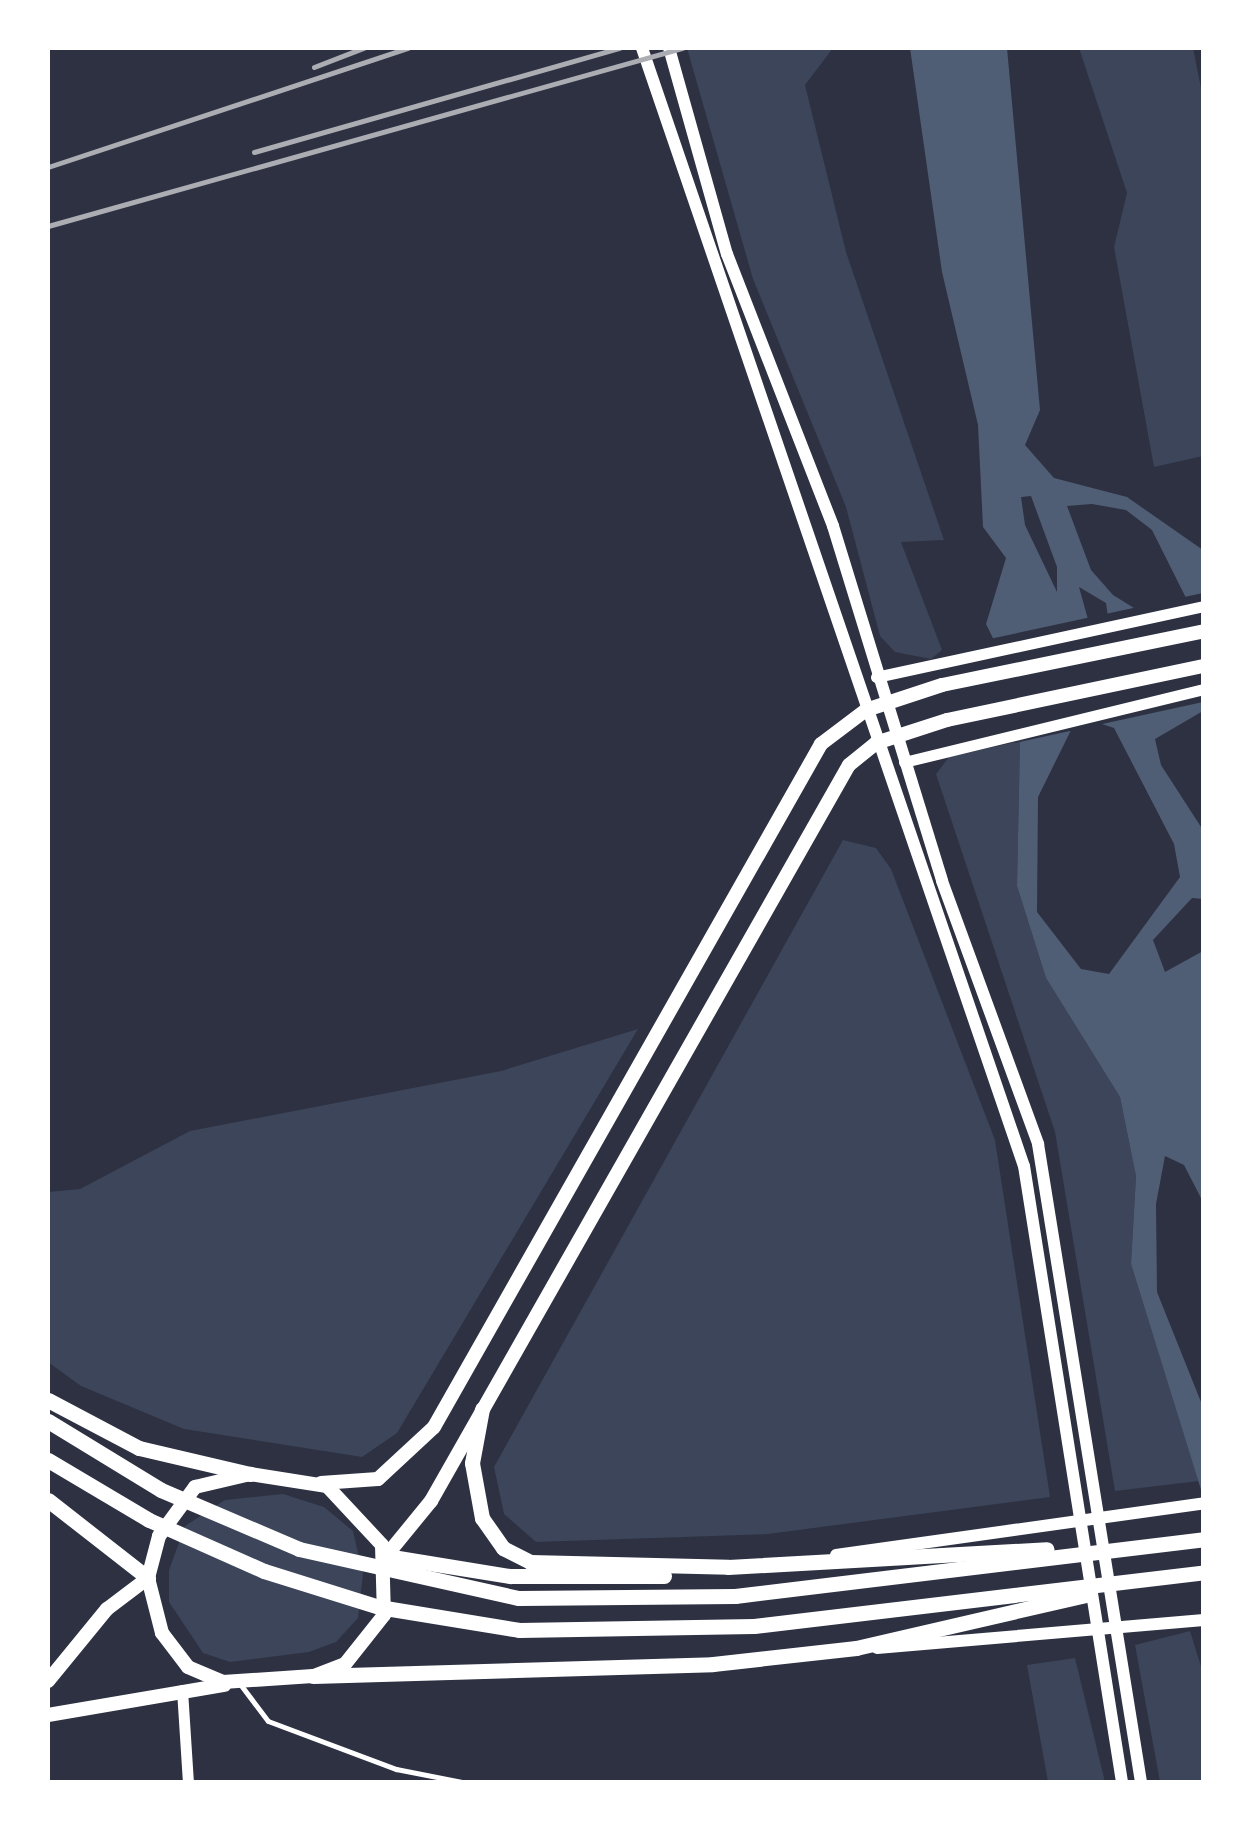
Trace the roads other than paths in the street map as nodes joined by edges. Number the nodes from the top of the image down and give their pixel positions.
1 (642, 48) edge
2 (669, 48) edge
3 (1204, 606) edge
4 (1204, 631) edge
5 (1204, 666) edge
6 (876, 677) junction
7 (1204, 690) edge
8 (887, 704) junction
9 (866, 710) junction
10 (899, 738) junction
11 (876, 743) junction
12 (904, 762) junction
13 (48, 1400) edge
14 (482, 1409) junction
15 (48, 1422) edge
16 (48, 1460) edge
17 (250, 1474) junction
18 (321, 1482) junction
19 (48, 1500) edge
20 (1204, 1502) edge
21 (1204, 1539) edge
22 (386, 1556) junction
23 (836, 1556) junction
24 (1014, 1557) junction
25 (728, 1568) junction
26 (1204, 1572) edge
27 (148, 1578) junction
28 (1022, 1603) junction
29 (1204, 1620) edge
30 (856, 1648) junction
31 (313, 1676) junction
32 (48, 1681) edge
33 (240, 1684) junction
34 (182, 1690) junction
35 (48, 1715) edge
36 (188, 1782) edge
37 (462, 1782) edge
38 (1122, 1782) edge
39 (1141, 1782) edge

1 - 9 main road
2 - 6 main road
3 - 6 street
4 - 8 main road
5 - 10 main road
6 - 8 main road
7 - 12 street
8 - 9 main road
8 - 10 main road
9 - 11 main road
9 - 18 main road
10 - 11 main road
10 - 12 main road
11 - 14 main road
11 - 38 main road
12 - 39 main road
13 - 17 highway
14 - 22 main road
14 - 25 highway
15 - 24 highway
16 - 28 highway
17 - 18 main road
17 - 27 main road
18 - 22 main road
19 - 27 highway
20 - 23 main road
21 - 24 highway
22 - 25 highway
22 - 31 main road
23 - 24 highway
23 - 25 highway
26 - 28 highway
27 - 32 main road
27 - 33 main road
28 - 30 highway
29 - 30 main road
30 - 31 highway
31 - 33 main road
33 - 34 main road
33 - 37 lane
34 - 35 main road
34 - 36 street

